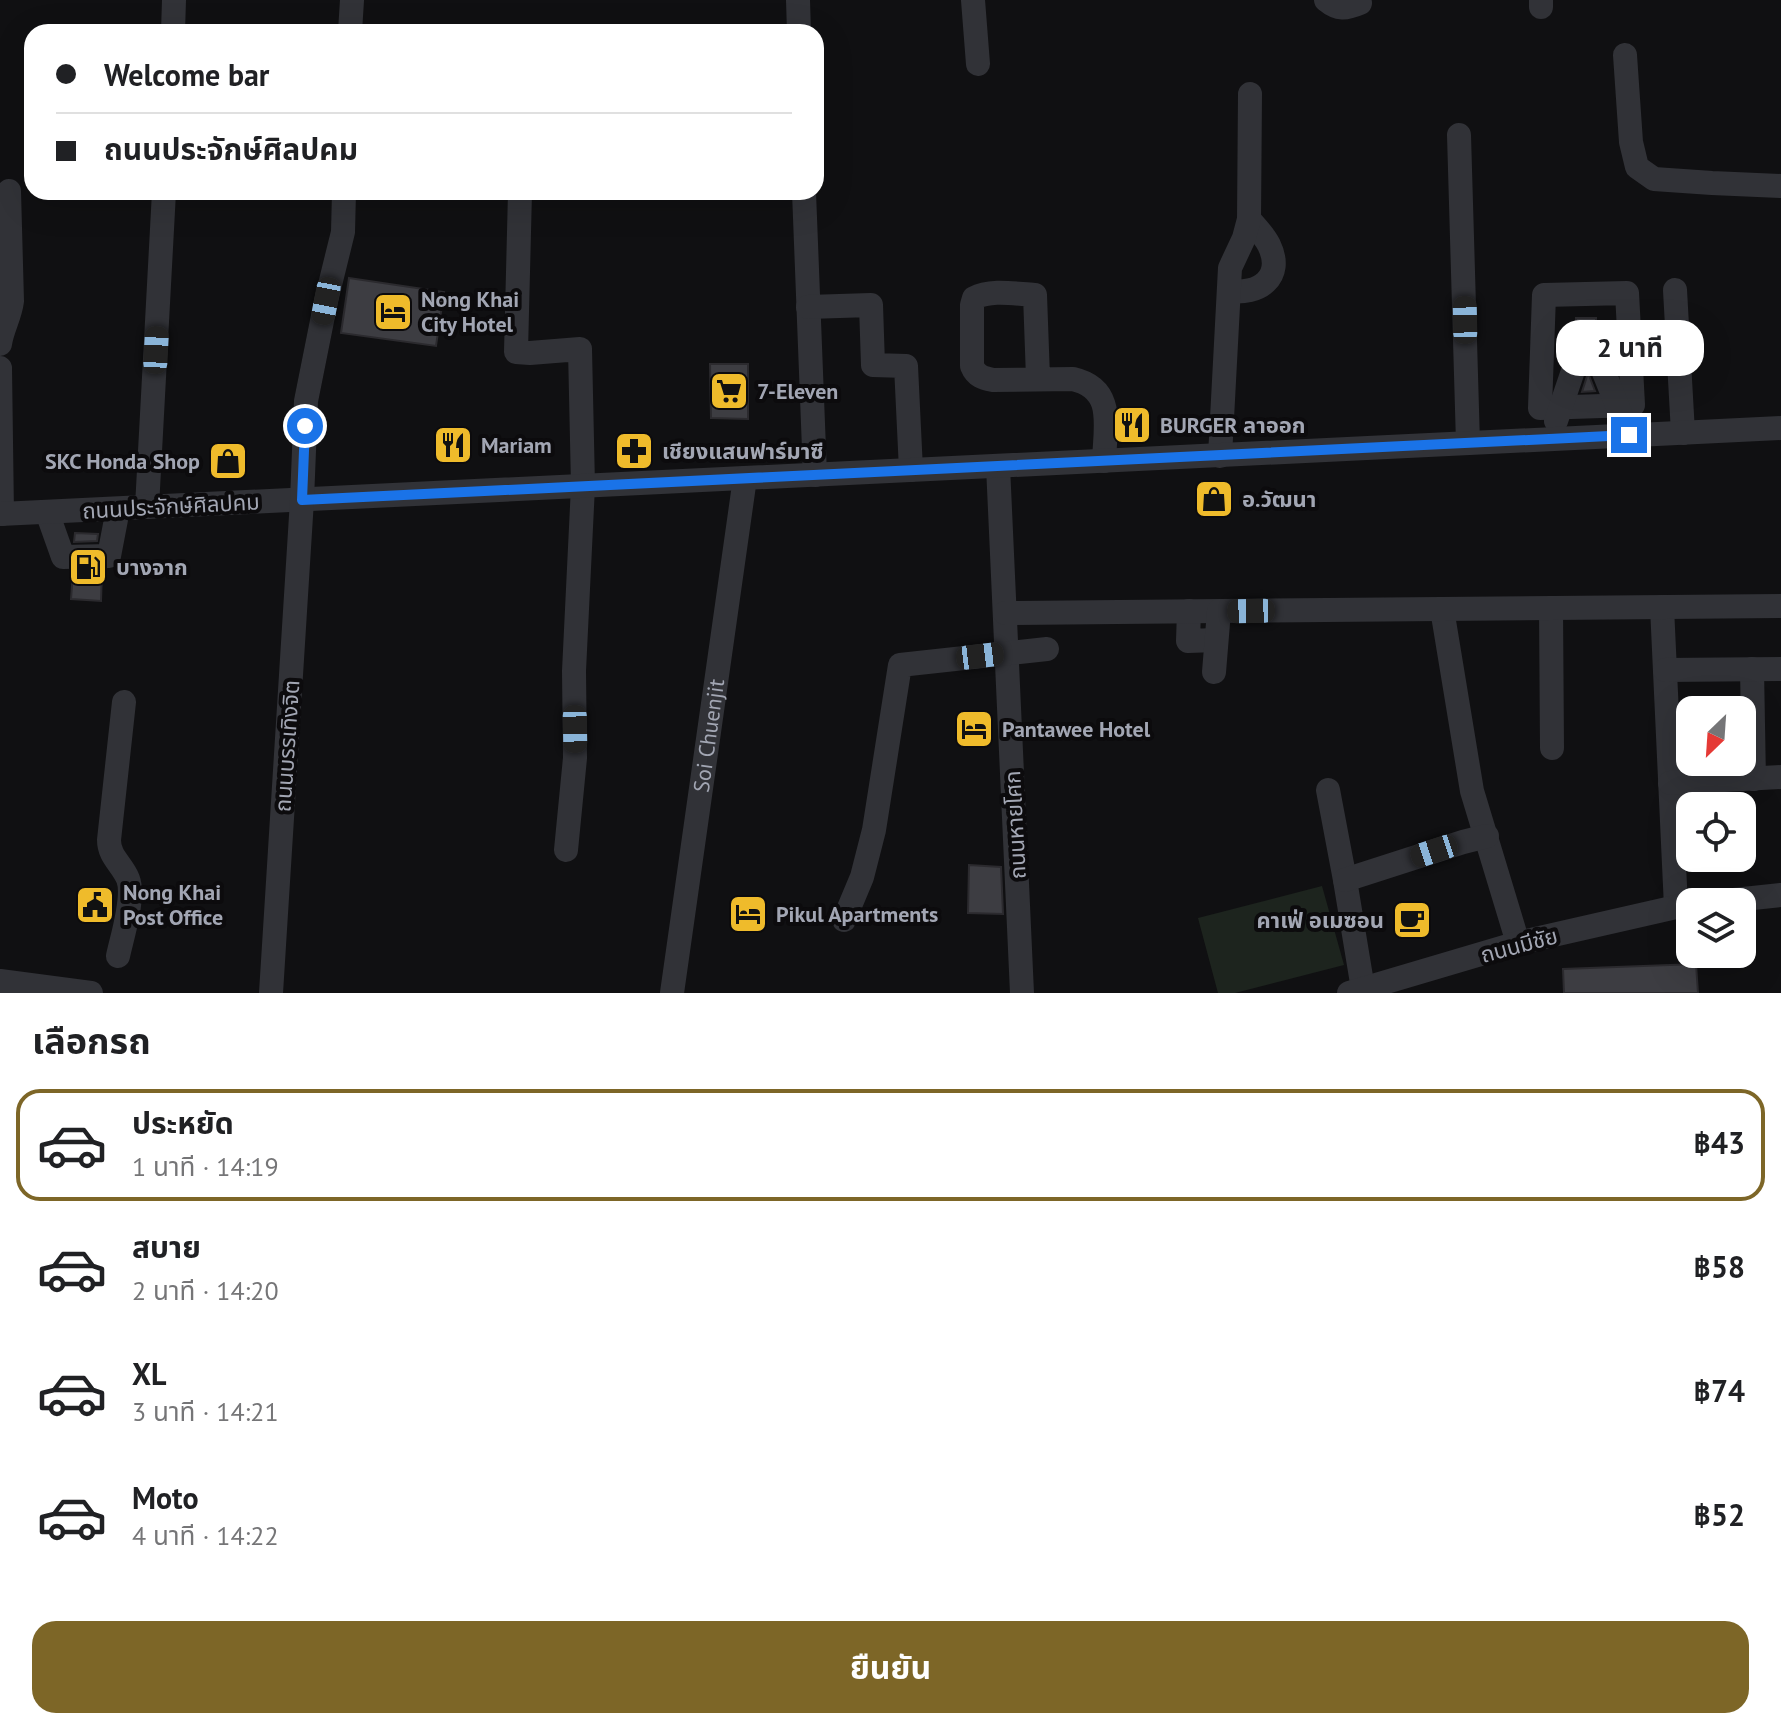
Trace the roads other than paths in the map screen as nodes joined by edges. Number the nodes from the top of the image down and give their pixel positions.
1 (174, 0) edge
2 (352, 0) edge
3 (798, 0) edge
4 (973, 0) edge
5 (1326, 0) edge
6 (1360, 3) dead end
7 (173, 24) edge
8 (350, 24) edge
9 (799, 24) edge
10 (1625, 55) dead end
11 (978, 64) dead end
12 (1250, 94) dead end
13 (1459, 135) dead end
14 (1781, 186) edge
15 (9, 191) dead end
16 (164, 200) edge
17 (344, 200) edge
18 (520, 200) edge
19 (804, 200) edge
20 (1249, 219) junction
21 (1675, 290) dead end
22 (1229, 291) junction
23 (808, 307) junction
24 (0, 341) edge
25 (0, 368) edge
26 (1038, 378) dead end
27 (1618, 406) junction
28 (1560, 408) junction
29 (1781, 428) edge
30 (1683, 433) junction
31 (1629, 435) junction
32 (1551, 439) junction
33 (1468, 443) junction
34 (1220, 456) junction
35 (1104, 461) junction
36 (998, 466) junction
37 (911, 470) junction
38 (815, 475) junction
39 (745, 478) junction
40 (583, 486) junction
41 (302, 500) junction
42 (147, 507) junction
43 (118, 509) junction
44 (47, 512) junction
45 (1, 514) edge
46 (1781, 606) edge
47 (1662, 607) junction
48 (1551, 608) junction
49 (1442, 609) junction
50 (1189, 611) junction
51 (1219, 611) junction
52 (1005, 613) junction
53 (1216, 640) junction
54 (1047, 649) dead end
55 (1007, 652) junction
56 (1752, 669) junction
57 (1781, 669) edge
58 (1665, 670) junction
59 (1214, 672) dead end
60 (124, 702) dead end
61 (1552, 748) dead end
62 (1773, 779) edge
63 (1670, 783) junction
64 (1328, 790) dead end
65 (1487, 836) junction
66 (566, 850) dead end
67 (1345, 880) junction
68 (1681, 888) edge
69 (1781, 895) edge
70 (1756, 898) edge
71 (1676, 908) edge
72 (844, 920) dead end
73 (1518, 943) junction
74 (118, 956) dead end
75 (0, 981) edge
76 (1356, 991) edge
77 (87, 993) edge
78 (271, 993) edge
79 (672, 993) edge
80 (1022, 993) edge

1 - 7 street
2 - 8 street
3 - 9 street
4 - 11 street
5 - 6 street
10 - 14 street
12 - 20 street
13 - 33 street
15 - 24 street
16 - 42 street
17 - 41 street, ถนนบรรเทิงจิต
18 - 40 street
19 - 23 street
20 - 22 street
20 - 22 street
21 - 30 street
22 - 34 street
23 - 37 street
23 - 38 street
25 - 45 street
26 - 35 street
27 - 28 street
27 - 28 street
27 - 28 street
27 - 31 street
28 - 32 street
29 - 30 street, ถนนประจักษ์ศิลปคม
30 - 31 street, ถนนประจักษ์ศิลปคม
31 - 32 street, ถนนประจักษ์ศิลปคม
32 - 33 street, ถนนประจักษ์ศิลปคม
33 - 34 street, ถนนประจักษ์ศิลปคม
34 - 35 street, ถนนประจักษ์ศิลปคม
35 - 36 street, ถนนประจักษ์ศิลปคม
36 - 37 street, ถนนประจักษ์ศิลปคม
36 - 52 street, ถนนหายโศก
37 - 38 street, ถนนประจักษ์ศิลปคม
38 - 39 street, ถนนประจักษ์ศิลปคม
39 - 40 street, ถนนประจักษ์ศิลปคม
39 - 79 street, Soi Chuenjit
40 - 41 street, ถนนประจักษ์ศิลปคม
40 - 66 street
41 - 42 street, ถนนประจักษ์ศิลปคม
41 - 78 street, ถนนบรรเทิงจิต
42 - 43 street, ถนนประจักษ์ศิลปคม
43 - 44 street, ถนนประจักษ์ศิลปคม
43 - 44 street
44 - 45 street, ถนนประจักษ์ศิลปคม
46 - 47 street
47 - 48 street
47 - 58 street
48 - 49 street
48 - 61 street
49 - 51 street
49 - 65 street
50 - 51 street
50 - 52 street
50 - 53 street
51 - 53 street
52 - 55 street, ถนนหายโศก
53 - 59 street
54 - 55 street
55 - 72 street
55 - 80 street, ถนนหายโศก
56 - 57 street
56 - 58 street
56 - 62 street
58 - 63 street
60 - 74 street
62 - 63 street
63 - 68 street
64 - 67 street
65 - 67 street
65 - 73 street
67 - 76 street
69 - 70 street
71 - 73 street, ถนนมีชัย
73 - 76 street, ถนนมีชัย
75 - 77 street

